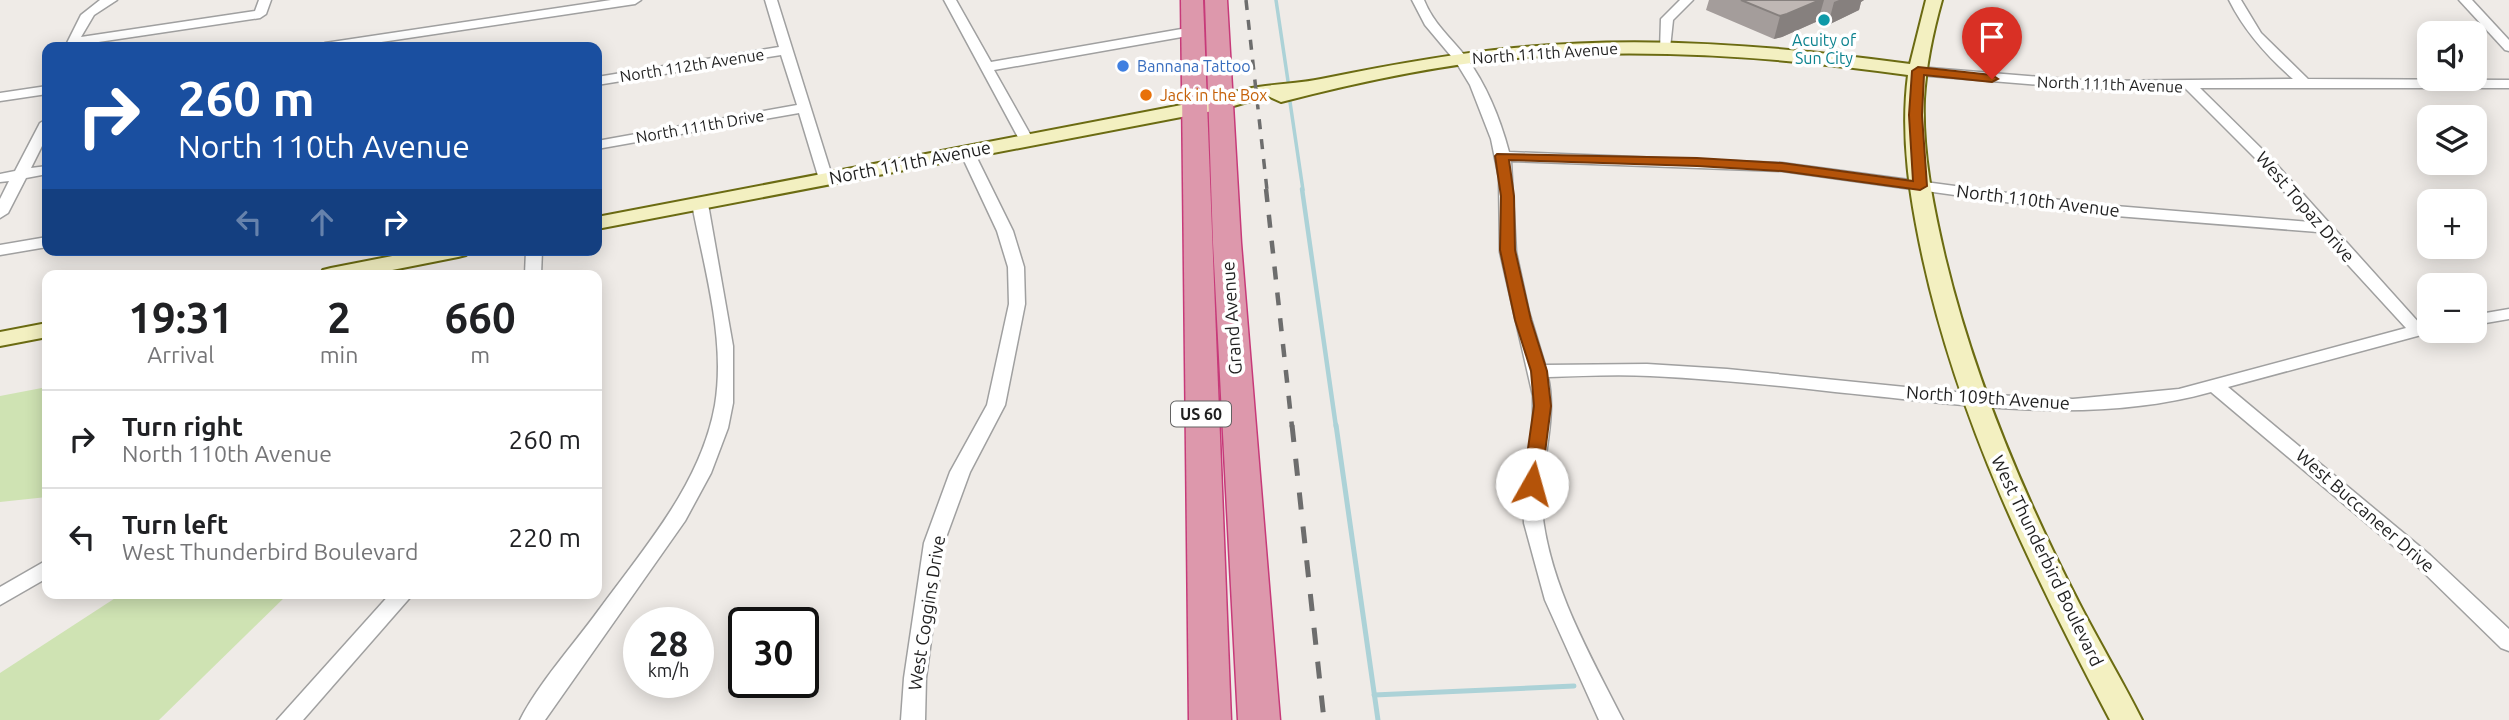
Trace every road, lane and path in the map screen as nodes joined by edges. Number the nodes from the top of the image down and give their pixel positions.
1 (110, 0) edge
2 (265, 0) edge
3 (635, 0) edge
4 (771, 0) edge
5 (950, 0) edge
6 (1192, 0) edge
7 (1216, 0) edge
8 (1418, 0) edge
9 (1687, 0) edge
10 (1934, 0) edge
11 (2235, 0) edge
12 (2465, 0) edge
13 (1194, 31) junction
14 (73, 42) edge
15 (90, 42) edge
16 (358, 42) edge
17 (2509, 47) edge
18 (1664, 48) junction
19 (786, 50) junction
20 (1460, 60) junction
21 (986, 67) junction
22 (1918, 71) junction
23 (602, 80) edge
24 (2306, 84) junction
25 (2509, 84) edge
26 (2190, 86) junction
27 (42, 91) edge
28 (0, 97) edge
29 (1209, 105) junction
30 (804, 108) junction
31 (42, 133) edge
32 (1027, 141) junction
33 (602, 144) edge
34 (967, 152) junction
35 (1502, 156) junction
36 (42, 171) edge
37 (21, 174) junction
38 (0, 178) edge
39 (825, 179) junction
40 (1920, 186) junction
41 (700, 204) junction
42 (0, 213) edge
43 (602, 222) edge
44 (2323, 228) junction
45 (42, 243) edge
46 (0, 250) edge
47 (428, 256) edge
48 (356, 270) edge
49 (2509, 314) edge
50 (2487, 318) edge
51 (2417, 323) edge
52 (2417, 330) edge
53 (42, 331) edge
54 (0, 339) edge
55 (1539, 371) junction
56 (2217, 387) junction
57 (1975, 400) junction
58 (42, 571) edge
59 (0, 597) edge
60 (399, 599) edge
61 (2509, 642) edge
62 (289, 720) edge
63 (532, 720) edge
64 (913, 720) edge
65 (1210, 720) edge
66 (1259, 720) edge
67 (1611, 720) edge
68 (2126, 720) edge

1 - 14 street
2 - 15 street
3 - 16 street
4 - 19 street
5 - 21 street
6 - 13 highway, Grand Avenue / US 60
7 - 29 highway, Grand Avenue / US 60
8 - 20 street
9 - 18 street
10 - 22 street, West Thunderbird Boulevard
11 - 24 street
12 - 17 street
13 - 21 street
13 - 29 highway, Grand Avenue / US 60
18 - 20 street, North 111th Avenue
18 - 22 street, North 111th Avenue
19 - 23 street, North 112th Avenue
19 - 30 street
20 - 29 street, North 111th Avenue
20 - 35 street
21 - 32 street
22 - 26 street, North 111th Avenue
22 - 40 street, West Thunderbird Boulevard
24 - 25 street, North 111th Avenue
24 - 26 street, North 111th Avenue
26 - 44 street, West Topaz Drive
27 - 28 street
29 - 32 street, North 111th Avenue
29 - 65 highway, Grand Avenue / US 60
29 - 66 highway, Grand Avenue / US 60
30 - 33 street, North 111th Drive
30 - 39 street
31 - 37 street
32 - 34 street, North 111th Avenue
34 - 39 street, North 111th Avenue
34 - 64 street, West Coggins Drive
35 - 40 street, North 110th Avenue
35 - 55 street
36 - 37 street
37 - 38 street
37 - 42 street
39 - 41 street, North 111th Avenue
40 - 44 street, North 110th Avenue
40 - 57 street, West Thunderbird Boulevard
41 - 43 street, North 111th Avenue
41 - 63 street
44 - 51 street, West Topaz Drive
45 - 46 street
47 - 48 street
49 - 50 street
52 - 56 street, North 109th Avenue
53 - 54 street
55 - 57 street, North 109th Avenue
55 - 67 street
56 - 57 street, North 109th Avenue
56 - 61 street, West Buccaneer Drive
57 - 68 street, West Thunderbird Boulevard
58 - 59 street
60 - 62 street

